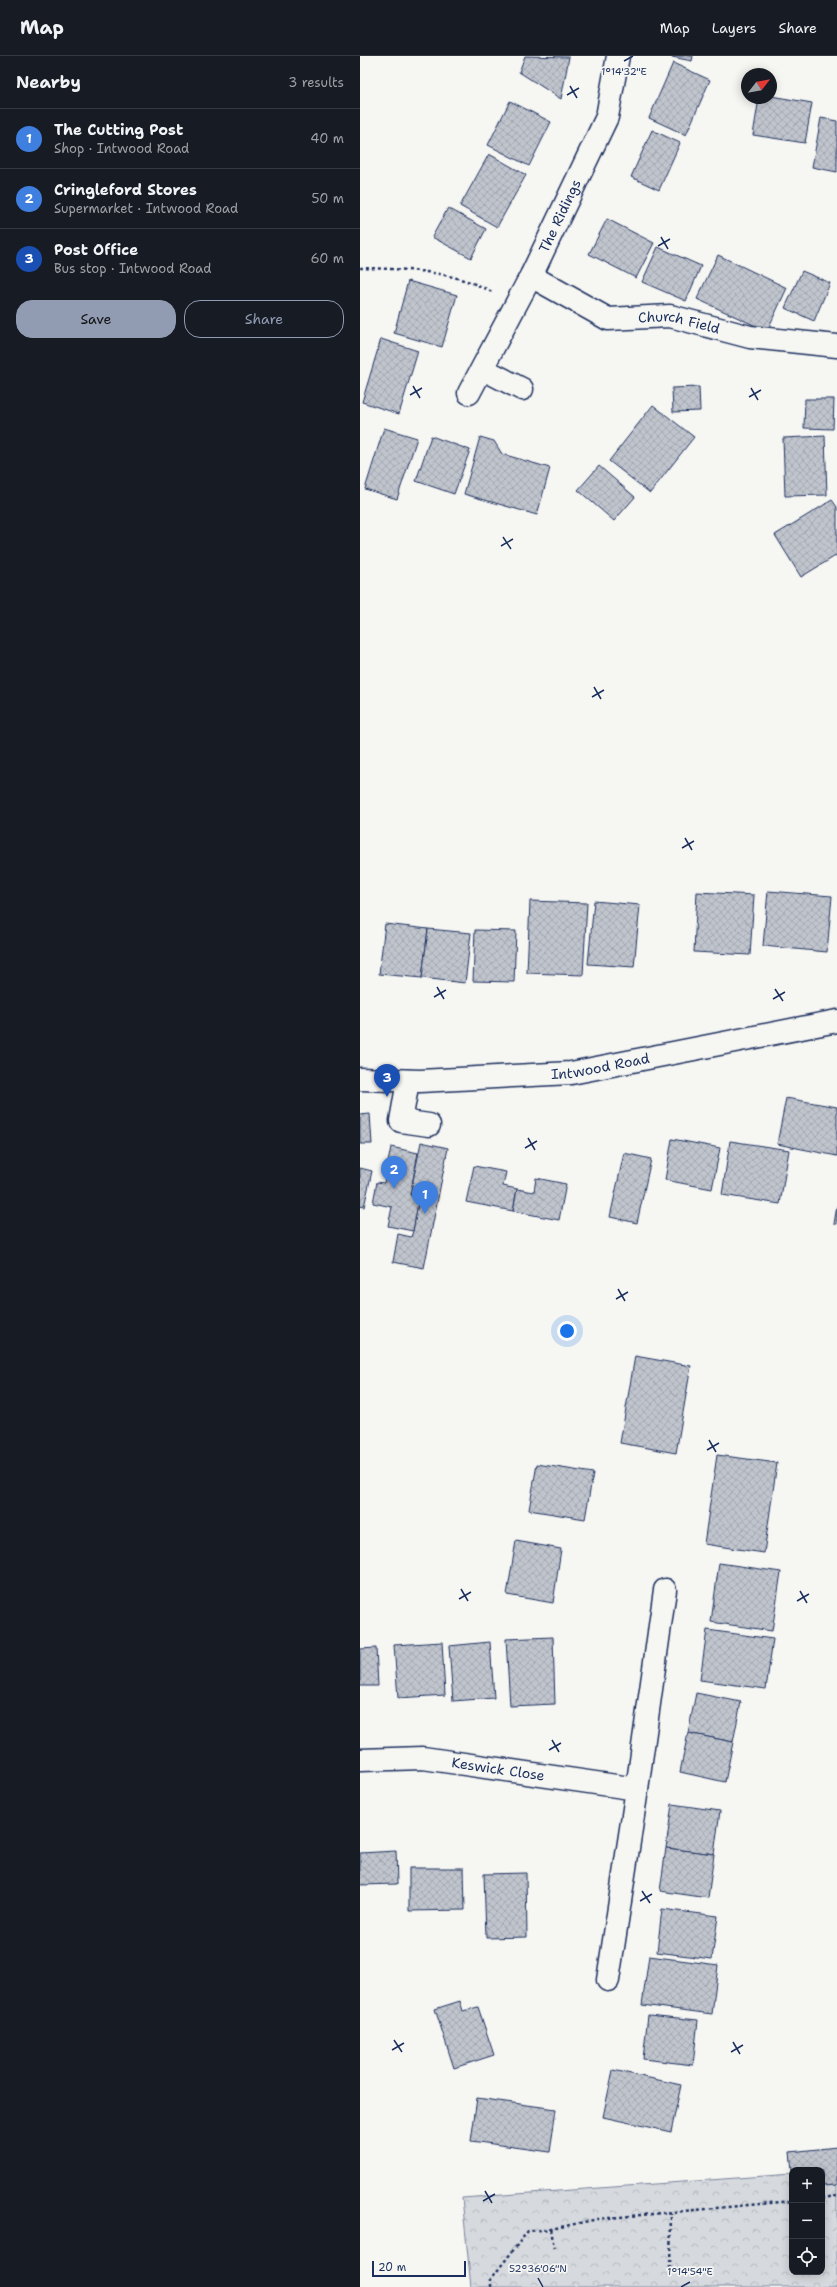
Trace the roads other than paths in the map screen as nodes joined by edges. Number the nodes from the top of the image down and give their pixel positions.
1 (618, 56) edge
2 (531, 276) junction
3 (837, 346) edge
4 (483, 369) junction
5 (522, 389) dead end
6 (469, 393) dead end
7 (837, 1021) edge
8 (360, 1079) edge
9 (408, 1081) junction
10 (429, 1125) dead end
11 (665, 1590) dead end
12 (360, 1760) edge
13 (637, 1789) junction
14 (608, 1980) dead end

1 - 2 street, The Ridings
2 - 3 street, Church Field
2 - 4 street, The Ridings
4 - 5 street
4 - 6 street, The Ridings
7 - 9 street, Intwood Road
8 - 9 street, Intwood Road
9 - 10 street
11 - 13 street
12 - 13 street, Keswick Close
13 - 14 street

